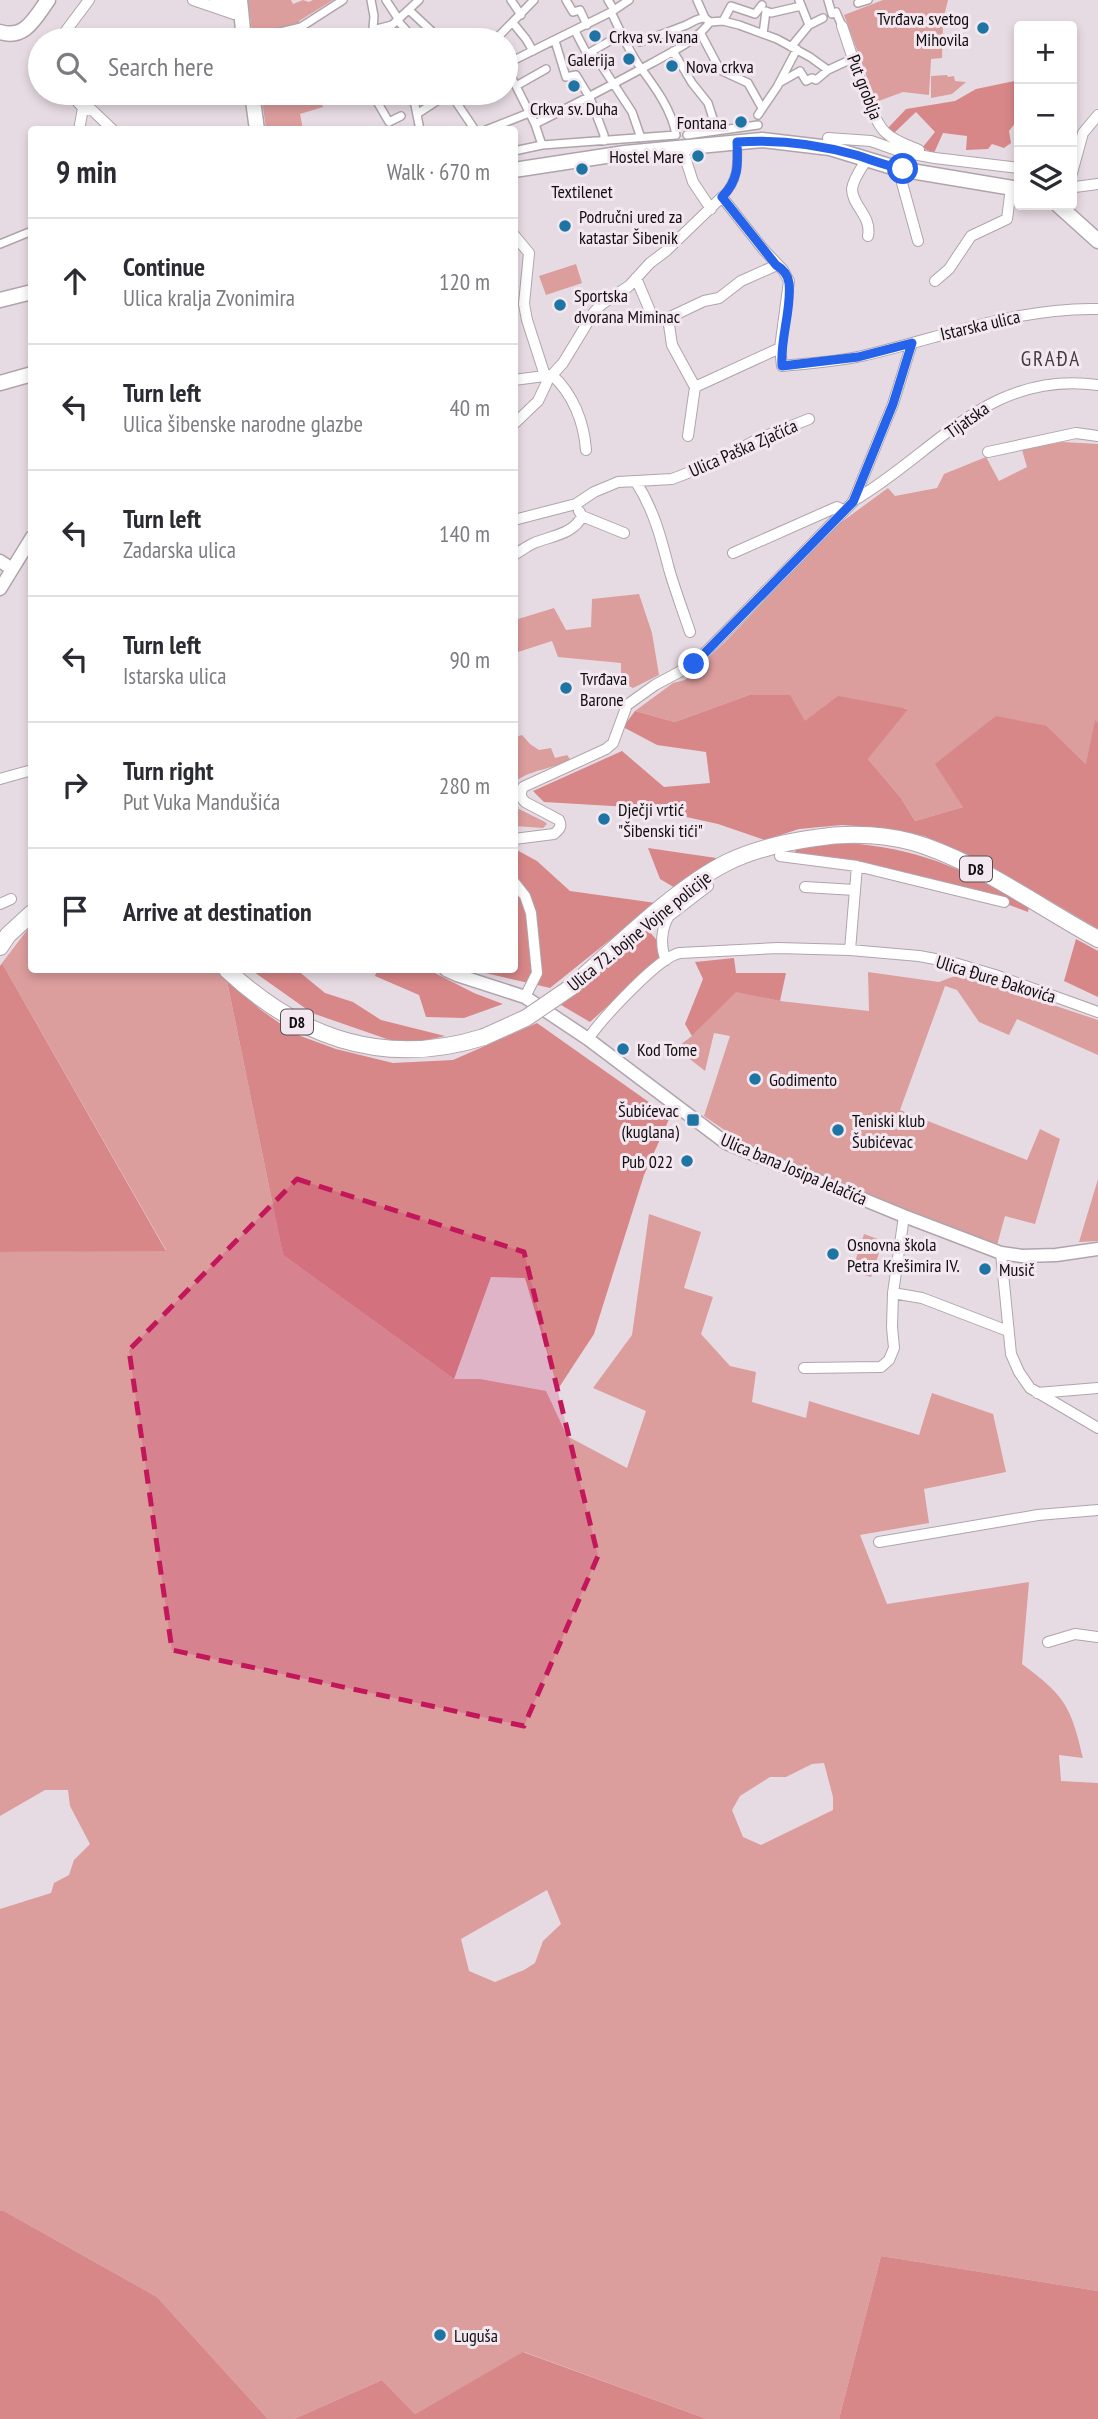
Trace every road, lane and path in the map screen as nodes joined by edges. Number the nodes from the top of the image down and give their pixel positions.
1 (48, 0) edge
2 (89, 0) edge
3 (193, 0) edge
4 (217, 0) edge
5 (343, 0) edge
6 (371, 0) edge
7 (386, 0) edge
8 (419, 0) edge
9 (511, 0) edge
10 (534, 0) edge
11 (566, 0) edge
12 (608, 0) edge
13 (629, 0) edge
14 (698, 0) edge
15 (828, 0) edge
16 (868, 0) edge
17 (800, 3) edge
18 (858, 3) dead end
19 (240, 5) edge
20 (762, 5) edge
21 (409, 10) junction
22 (612, 11) junction
23 (521, 15) junction
24 (823, 18) dead end
25 (704, 19) junction
26 (399, 21) junction
27 (721, 22) junction
28 (513, 23) junction
29 (587, 25) junction
30 (809, 25) junction
31 (842, 26) joint
32 (68, 28) edge
33 (245, 28) edge
34 (297, 28) edge
35 (373, 28) edge
36 (385, 28) edge
37 (405, 28) edge
38 (428, 28) edge
39 (508, 28) edge
40 (517, 28) edge
41 (518, 29) edge
42 (575, 31) junction
43 (0, 32) edge
44 (622, 34) junction
45 (701, 34) junction
46 (763, 34) junction
47 (555, 41) junction
48 (634, 45) junction
49 (794, 48) junction
50 (533, 51) junction
51 (673, 51) junction
52 (591, 52) junction
53 (854, 58) junction
54 (518, 59) edge
55 (546, 69) dead end
56 (641, 69) junction
57 (828, 70) junction
58 (779, 83) junction
59 (518, 85) edge
60 (614, 85) junction
61 (518, 90) edge
62 (590, 97) junction
63 (80, 105) edge
64 (254, 105) edge
65 (379, 105) edge
66 (414, 105) edge
67 (431, 105) edge
68 (457, 105) edge
69 (83, 108) junction
70 (420, 112) junction
71 (529, 113) junction
72 (1098, 115) edge
73 (401, 116) dead end
74 (758, 119) junction
75 (535, 124) junction
76 (80, 126) edge
77 (109, 126) edge
78 (256, 126) edge
79 (421, 126) edge
80 (472, 126) edge
81 (496, 126) edge
82 (718, 131) junction
83 (641, 138) junction
84 (828, 138) dead end
85 (682, 139) junction
86 (604, 141) junction
87 (737, 142) junction
88 (542, 145) junction
89 (518, 150) edge
90 (1077, 155) edge
91 (935, 158) junction
92 (867, 159) junction
93 (1014, 167) edge
94 (518, 169) edge
95 (903, 169) junction
96 (1098, 184) edge
97 (1077, 187) edge
98 (1014, 188) edge
99 (1014, 192) edge
100 (722, 197) junction
101 (711, 209) junction
102 (1069, 210) edge
103 (28, 233) edge
104 (868, 236) dead end
105 (518, 240) edge
106 (918, 241) dead end
107 (1098, 241) edge
108 (0, 244) edge
109 (776, 265) junction
110 (636, 278) junction
111 (935, 281) dead end
112 (28, 293) edge
113 (0, 300) edge
114 (1098, 309) edge
115 (668, 318) junction
116 (912, 343) junction
117 (780, 348) junction
118 (28, 375) edge
119 (549, 375) junction
120 (518, 379) edge
121 (0, 383) edge
122 (1098, 384) edge
123 (695, 387) junction
124 (809, 419) dead end
125 (518, 420) edge
126 (688, 436) dead end
127 (1098, 436) edge
128 (586, 450) dead end
129 (988, 452) dead end
130 (636, 482) junction
131 (853, 502) junction
132 (576, 504) junction
133 (843, 510) junction
134 (582, 516) junction
135 (518, 519) edge
136 (624, 533) dead end
137 (28, 543) edge
138 (518, 552) edge
139 (733, 553) dead end
140 (0, 561) edge
141 (12, 569) junction
142 (0, 589) edge
143 (690, 632) dead end
144 (28, 771) edge
145 (0, 779) edge
146 (518, 838) edge
147 (780, 856) dead end
148 (857, 866) junction
149 (708, 886) dead end
150 (518, 887) edge
151 (805, 887) dead end
152 (855, 890) junction
153 (11, 899) dead end
154 (1004, 902) dead end
155 (0, 904) edge
156 (28, 917) edge
157 (1098, 939) edge
158 (0, 947) edge
159 (850, 950) junction
160 (666, 960) junction
161 (230, 973) edge
162 (453, 973) edge
163 (525, 997) junction
164 (1098, 1012) edge
165 (588, 1039) junction
166 (904, 1216) junction
167 (1098, 1249) edge
168 (1001, 1253) junction
169 (893, 1293) junction
170 (1008, 1331) junction
171 (804, 1368) dead end
172 (1098, 1388) edge
173 (1037, 1393) junction
174 (1098, 1427) edge
175 (1098, 1510) edge
176 (879, 1542) dead end
177 (1098, 1637) edge
178 (1048, 1642) dead end

1 - 43 main road
2 - 32 street
3 - 19 street
4 - 19 main road
5 - 34 street
6 - 35 street
7 - 26 street
8 - 21 street
9 - 23 street
10 - 23 street
11 - 29 street
12 - 22 street
13 - 22 street
14 - 25 street
15 - 31 street
16 - 18 street
17 - 20 street
17 - 30 street
19 - 33 main road
20 - 27 street
20 - 46 street
21 - 26 street
21 - 38 street
22 - 29 street
22 - 44 street
23 - 28 street
24 - 30 street
25 - 27 street
25 - 45 street
25 - 48 street
26 - 36 street
26 - 37 street
27 - 46 street
28 - 39 street
28 - 40 street
29 - 42 street
30 - 49 street
31 - 53 street, Put groblja
41 - 50 street
42 - 47 street
42 - 52 street
44 - 48 street
44 - 52 street
45 - 51 street
45 - 74 street
46 - 49 street
47 - 50 street
47 - 62 street
48 - 56 street
49 - 57 street
49 - 58 street
50 - 54 street
51 - 56 street
51 - 82 street
52 - 60 street
53 - 57 street
53 - 91 street, Put groblja
55 - 59 street
56 - 60 street
56 - 85 street
57 - 58 street
58 - 74 street
60 - 62 street
60 - 83 street
61 - 71 street
62 - 75 street
62 - 86 street
63 - 69 street
64 - 78 main road
65 - 73 street
66 - 70 street
67 - 70 street
68 - 80 street
69 - 76 street
69 - 77 street
70 - 79 street
71 - 75 street
71 - 81 street
72 - 90 street
74 - 82 street
75 - 88 street
82 - 85 street
83 - 85 street
83 - 86 street
84 - 91 street, Put groblja
85 - 87 main road
85 - 94 main road
85 - 101 street
86 - 88 street
87 - 92 main road
87 - 100 street
88 - 89 street
91 - 93 street, Put groblja
92 - 95 main road
92 - 104 street
95 - 98 main road
95 - 106 street
96 - 97 street
99 - 111 street
100 - 101 street
100 - 109 street
101 - 110 street
102 - 107 main road
103 - 108 street
105 - 119 street
109 - 115 street
109 - 117 street
110 - 115 street
110 - 119 street
112 - 113 main road
114 - 116 street, Istarska ulica
115 - 123 street
116 - 117 street, Istarska ulica
116 - 131 street
117 - 123 street
118 - 121 main road
119 - 120 street
119 - 125 street
119 - 128 street
122 - 131 street, Tijatska
123 - 126 street
124 - 130 street, Ulica Paška Zjačića
127 - 129 street
130 - 132 street, Ulica Paška Zjačića
130 - 143 street
131 - 133 street, Tijatska
132 - 134 street
132 - 135 street, Ulica Paška Zjačića
133 - 139 street
133 - 146 street, Tijatska
134 - 136 street
134 - 138 street
137 - 141 street
140 - 141 street
141 - 142 street
144 - 145 street
147 - 148 street
148 - 152 street
148 - 154 street
149 - 160 street
150 - 163 street
151 - 152 street
152 - 159 street
153 - 155 street
156 - 158 main road
157 - 161 main road, Ulica 72. bojne Vojne policije / D8, bridge
159 - 160 street, Ulica Đure Đakovića
159 - 164 street, Ulica Đure Đakovića
160 - 165 street, Ulica Đure Đakovića
162 - 163 street, Ulica bana Josipa Jelačića
163 - 165 street, Ulica bana Josipa Jelačića
165 - 166 street, Ulica bana Josipa Jelačića
166 - 168 street, Ulica bana Josipa Jelačića
166 - 169 street
167 - 168 street, Ulica bana Josipa Jelačića
168 - 170 street
169 - 170 street
169 - 171 street
170 - 173 street
172 - 173 street
173 - 174 street
175 - 176 street
177 - 178 street

